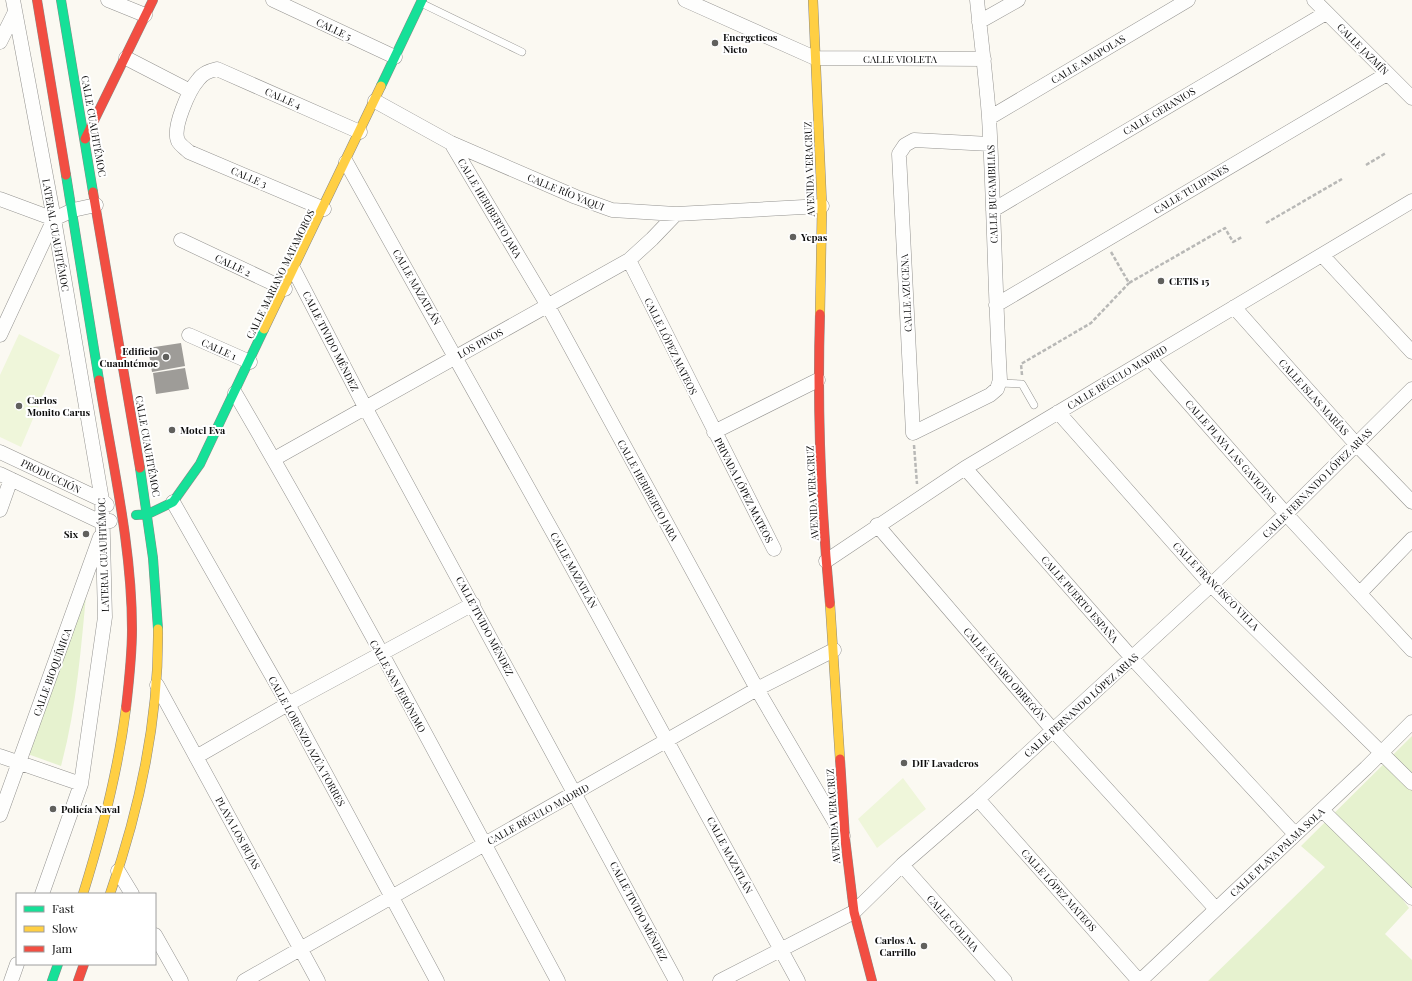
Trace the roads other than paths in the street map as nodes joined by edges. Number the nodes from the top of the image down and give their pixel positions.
1 (37, 0) edge
2 (60, 0) edge
3 (108, 0) edge
4 (153, 0) edge
5 (273, 0) edge
6 (685, 0) edge
7 (813, 0) edge
8 (976, 0) edge
9 (1018, 0) edge
10 (1188, 0) edge
11 (1314, 0) edge
12 (422, 2) edge
13 (14, 6) edge
14 (1326, 13) junction
15 (145, 16) junction
16 (979, 22) junction
17 (0, 42) edge
18 (522, 52) dead end
19 (395, 57) junction
20 (126, 58) junction
21 (815, 58) junction
22 (984, 59) junction
23 (1387, 74) junction
24 (190, 91) junction
25 (1412, 98) edge
26 (375, 101) junction
27 (989, 118) junction
28 (360, 132) junction
29 (85, 139) junction
30 (451, 142) junction
31 (990, 144) junction
32 (346, 162) junction
33 (0, 199) edge
34 (1412, 201) edge
35 (96, 205) junction
36 (822, 206) junction
37 (324, 209) junction
38 (72, 210) junction
39 (993, 210) junction
40 (676, 214) junction
41 (54, 219) junction
42 (181, 240) dead end
43 (1322, 254) junction
44 (628, 260) junction
45 (294, 270) junction
46 (285, 289) junction
47 (548, 306) junction
48 (996, 306) junction
49 (1234, 307) junction
50 (188, 335) dead end
51 (0, 336) edge
52 (1412, 352) edge
53 (456, 356) junction
54 (1149, 358) junction
55 (250, 362) junction
56 (818, 380) junction
57 (998, 386) junction
58 (1412, 389) edge
59 (235, 393) junction
60 (1034, 405) dead end
61 (365, 407) junction
62 (1058, 412) junction
63 (714, 432) junction
64 (1356, 444) junction
65 (0, 452) edge
66 (274, 459) junction
67 (964, 468) junction
68 (6, 477) edge
69 (102, 500) junction
70 (173, 502) junction
71 (1412, 502) edge
72 (0, 510) edge
73 (148, 514) junction
74 (1286, 514) junction
75 (120, 518) junction
76 (877, 525) junction
77 (103, 526) junction
78 (1412, 539) edge
79 (774, 549) dead end
80 (826, 561) junction
81 (1212, 585) junction
82 (1360, 593) junction
83 (473, 604) junction
84 (834, 650) junction
85 (1412, 650) edge
86 (381, 653) junction
87 (1132, 658) junction
88 (157, 684) junction
89 (757, 689) junction
90 (288, 704) junction
91 (1412, 722) edge
92 (1052, 729) junction
93 (668, 741) junction
94 (1382, 753) junction
95 (0, 756) edge
96 (196, 757) junction
97 (20, 763) junction
98 (1412, 783) edge
99 (81, 784) junction
100 (575, 793) junction
101 (978, 799) junction
102 (1322, 810) junction
103 (0, 815) edge
104 (1295, 834) junction
105 (844, 838) junction
106 (484, 844) junction
107 (902, 865) junction
108 (118, 871) junction
109 (42, 893) edge
110 (83, 893) edge
111 (110, 893) edge
112 (131, 893) edge
113 (392, 897) junction
114 (1412, 898) edge
115 (1216, 910) junction
116 (854, 912) junction
117 (156, 938) edge
118 (301, 949) junction
119 (781, 949) junction
120 (17, 965) edge
121 (58, 965) edge
122 (84, 965) edge
123 (11, 981) edge
124 (52, 981) edge
125 (78, 981) edge
126 (181, 981) edge
127 (244, 981) edge
128 (318, 981) edge
129 (437, 981) edge
130 (558, 981) edge
131 (676, 981) edge
132 (720, 981) edge
133 (798, 981) edge
134 (872, 981) edge
135 (1005, 981) edge
136 (1140, 981) edge

1 - 38 main road
2 - 29 main road, CALLE CUAUHTÉMOC
3 - 15 street
4 - 15 main road
5 - 19 street, CALLE 5
6 - 21 street
7 - 21 main road, AVENIDA VERACRUZ
8 - 16 street, CALLE BUGAMBILIAS
9 - 16 street
10 - 27 street, CALLE AMAPOLAS
11 - 14 street, CALLE JAZMÍN
12 - 18 lane
12 - 19 main road, CALLE MARIANO MATAMOROS
13 - 17 street
13 - 41 street, LATERAL CUAUHTÉMOC
14 - 23 street, CALLE JAZMÍN
14 - 39 street, CALLE GERANIOS
15 - 20 main road
16 - 22 street, CALLE BUGAMBILIAS
19 - 26 main road, CALLE MARIANO MATAMOROS
20 - 24 street
20 - 29 main road
21 - 22 street, CALLE VIOLETA
21 - 36 main road, AVENIDA VERACRUZ
22 - 27 street, CALLE BUGAMBILIAS
23 - 25 street, CALLE JAZMÍN
23 - 48 street, CALLE TULIPANES
24 - 28 street, CALLE 4
24 - 37 street, CALLE 3
26 - 28 main road, CALLE MARIANO MATAMOROS
26 - 30 street, CALLE RÍO YAQUI
27 - 31 street, CALLE BUGAMBILIAS
28 - 32 main road, CALLE MARIANO MATAMOROS
29 - 35 main road, CALLE CUAUHTÉMOC
30 - 40 street, CALLE RÍO YAQUI
30 - 47 street, CALLE HERIBERTO JARA
31 - 39 street, CALLE BUGAMBILIAS
31 - 57 street, CALLE AZUCENA
32 - 37 main road, CALLE MARIANO MATAMOROS
32 - 53 street, CALLE MAZATLÁN
33 - 41 street
34 - 43 street, CALLE RÉGULO MADRID
35 - 38 street
35 - 73 main road, CALLE CUAUHTÉMOC
36 - 40 street, CALLE RÍO YAQUI
36 - 56 main road, AVENIDA VERACRUZ
37 - 45 main road, CALLE MARIANO MATAMOROS
38 - 41 street
38 - 75 main road
39 - 48 street, CALLE BUGAMBILIAS
40 - 44 street, LOS PINOS
41 - 51 street
41 - 69 street, LATERAL CUAUHTÉMOC
42 - 46 street, CALLE 2
43 - 49 street, CALLE RÉGULO MADRID
43 - 52 street
44 - 47 street, LOS PINOS
44 - 63 street, CALLE LÓPEZ MATEOS
45 - 46 main road, CALLE MARIANO MATAMOROS
45 - 61 street, CALLE TIVIDO MÉNDEZ
46 - 55 main road, CALLE MARIANO MATAMOROS
47 - 53 street, LOS PINOS
47 - 89 street, CALLE HERIBERTO JARA
48 - 57 street, CALLE BUGAMBILIAS
49 - 54 street, CALLE RÉGULO MADRID
49 - 64 street, CALLE ISLAS MARÍAS
50 - 55 street, CALLE 1
53 - 61 street, LOS PINOS
53 - 93 street, CALLE MAZATLÁN
54 - 62 street, CALLE RÉGULO MADRID
54 - 74 street, CALLE PLAYA LAS GAVIOTAS
55 - 59 main road, CALLE MARIANO MATAMOROS
56 - 63 street
56 - 80 main road, AVENIDA VERACRUZ
57 - 60 lane
58 - 64 street, CALLE FERNANDO LÓPEZ ARIAS
59 - 66 street, CALLE SAN JERÓNIMO
59 - 70 main road, CALLE MARIANO MATAMOROS
61 - 66 street, LOS PINOS
61 - 83 street, CALLE TIVIDO MÉNDEZ
62 - 67 street, CALLE RÉGULO MADRID
62 - 81 street, CALLE FRANCISCO VILLA
63 - 79 street, PRIVADA LÓPEZ MATEOS
64 - 71 street, CALLE ISLAS MARÍAS
64 - 74 street, CALLE FERNANDO LÓPEZ ARIAS
65 - 69 street, PRODUCCIÓN
66 - 86 street, CALLE SAN JERÓNIMO
67 - 76 street, CALLE RÉGULO MADRID
67 - 87 street, CALLE PUERTO ESPAÑA
68 - 72 street
68 - 77 street
69 - 75 street, PRODUCCIÓN
69 - 77 street, LATERAL CUAUHTÉMOC
70 - 73 main road, CALLE MARIANO MATAMOROS
70 - 90 street, CALLE LORENZO AZÚA TORRES
73 - 75 main road, CALLE MARIANO MATAMOROS
73 - 88 main road, CALLE CUAUHTÉMOC
74 - 81 street, CALLE FERNANDO LÓPEZ ARIAS
74 - 82 street, CALLE PLAYA LAS GAVIOTAS
75 - 77 street
75 - 110 main road
76 - 80 street, CALLE RÉGULO MADRID
76 - 92 street, CALLE ÁLVARO OBREGÓN
77 - 97 street, CALLE BIOQUÍMICA
77 - 99 street, LATERAL CUAUHTÉMOC
78 - 82 street
80 - 84 main road, AVENIDA VERACRUZ
81 - 87 street, CALLE FERNANDO LÓPEZ ARIAS
81 - 94 street, CALLE FRANCISCO VILLA
82 - 85 street, CALLE PLAYA LAS GAVIOTAS
83 - 86 street
83 - 100 street, CALLE TIVIDO MÉNDEZ
84 - 89 street, CALLE RÉGULO MADRID
84 - 105 main road, AVENIDA VERACRUZ
86 - 90 street
86 - 106 street, CALLE SAN JERÓNIMO
87 - 92 street, CALLE FERNANDO LÓPEZ ARIAS
87 - 104 street, CALLE PUERTO ESPAÑA
88 - 96 street, PLAYA LOS BUJAS
88 - 108 main road, CALLE CUAUHTÉMOC
89 - 93 street, CALLE RÉGULO MADRID
89 - 105 street, CALLE HERIBERTO JARA
90 - 96 street
90 - 113 street, CALLE LORENZO AZÚA TORRES
91 - 94 street, CALLE PLAYA PALMA SOLA
92 - 101 street, CALLE FERNANDO LÓPEZ ARIAS
92 - 115 street, CALLE ÁLVARO OBREGÓN
93 - 100 street, CALLE RÉGULO MADRID
93 - 119 street, CALLE MAZATLÁN
94 - 98 street, CALLE FRANCISCO VILLA
94 - 102 street, CALLE PLAYA PALMA SOLA
95 - 97 street
96 - 118 street, PLAYA LOS BUJAS
97 - 99 street
97 - 103 street, CALLE BIOQUÍMICA
99 - 109 street, LATERAL CUAUHTÉMOC
100 - 106 street, CALLE RÉGULO MADRID
100 - 131 street, CALLE TIVIDO MÉNDEZ
101 - 107 street, CALLE FERNANDO LÓPEZ ARIAS
101 - 136 street, CALLE LÓPEZ MATEOS
102 - 104 street, CALLE PLAYA PALMA SOLA
102 - 114 street
104 - 115 street, CALLE PLAYA PALMA SOLA
105 - 116 main road, AVENIDA VERACRUZ
106 - 113 street, CALLE RÉGULO MADRID
106 - 130 street, CALLE SAN JERÓNIMO
107 - 116 street, CALLE FERNANDO LÓPEZ ARIAS
107 - 135 street, CALLE COLIMA
108 - 111 main road, CALLE CUAUHTÉMOC
108 - 112 street
113 - 118 street, CALLE RÉGULO MADRID
113 - 129 street, CALLE LORENZO AZÚA TORRES
115 - 136 street, CALLE PLAYA PALMA SOLA
116 - 119 street, CALLE FERNANDO LÓPEZ ARIAS
116 - 134 main road, AVENIDA VERACRUZ
117 - 126 street
118 - 127 street, CALLE RÉGULO MADRID
118 - 128 street, PLAYA LOS BUJAS
119 - 132 street, CALLE FERNANDO LÓPEZ ARIAS
119 - 133 street, CALLE MAZATLÁN
120 - 123 street
121 - 124 main road
122 - 125 main road

